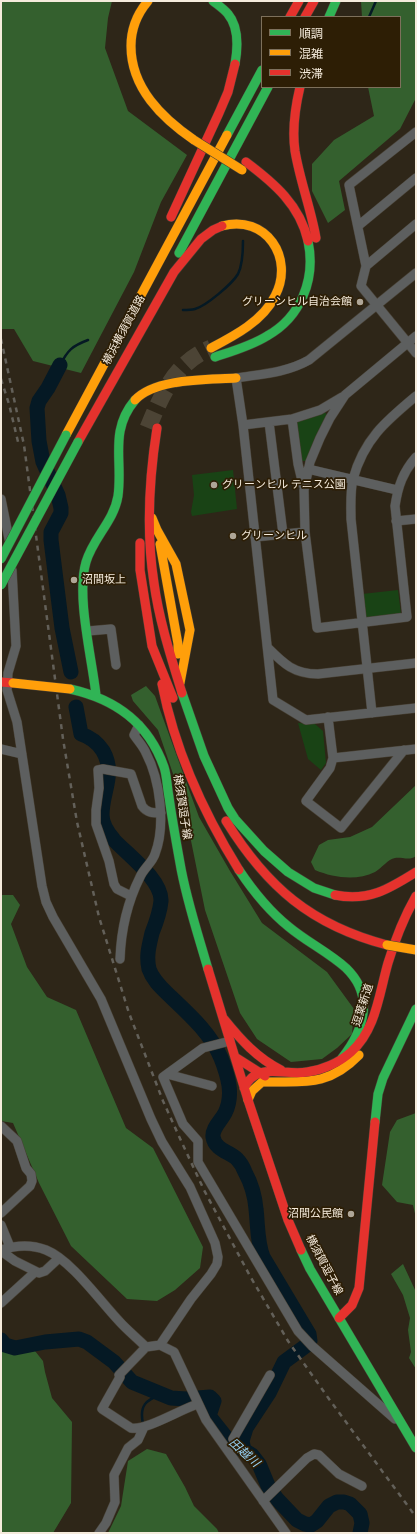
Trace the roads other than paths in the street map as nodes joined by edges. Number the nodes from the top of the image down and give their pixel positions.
1 (213, 1) edge
2 (299, 1) edge
3 (314, 1) edge
4 (336, 1) edge
5 (151, 5) edge
6 (291, 16) edge
7 (306, 16) edge
8 (329, 16) edge
9 (261, 72) edge
10 (267, 88) edge
11 (300, 88) edge
12 (416, 132) edge
13 (244, 166) junction
14 (416, 178) edge
15 (416, 224) edge
16 (166, 226) dead end
17 (358, 226) junction
18 (160, 240) dead end
19 (366, 266) junction
20 (300, 268) dead end
21 (416, 273) edge
22 (377, 305) junction
23 (296, 311) junction
24 (272, 321) dead end
25 (416, 336) edge
26 (225, 341) junction
27 (408, 343) junction
28 (211, 348) tunnel mouth
29 (416, 353) edge
30 (215, 357) tunnel mouth
31 (103, 366) junction
32 (236, 378) junction
33 (345, 395) junction
34 (416, 396) edge
35 (292, 419) junction
36 (269, 422) junction
37 (243, 425) junction
38 (78, 442) junction
39 (416, 457) edge
40 (308, 469) junction
41 (353, 480) junction
42 (304, 490) junction
43 (397, 490) junction
44 (1, 499) edge
45 (416, 519) edge
46 (396, 521) junction
47 (154, 529) junction
48 (305, 532) junction
49 (283, 534) junction
50 (255, 537) junction
51 (1, 558) edge
52 (1, 585) edge
53 (362, 622) junction
54 (88, 631) junction
55 (268, 648) junction
56 (416, 663) edge
57 (116, 665) dead end
58 (158, 665) junction
59 (367, 668) junction
60 (176, 676) junction
61 (7, 682) edge
62 (179, 687) junction
63 (96, 695) junction
64 (416, 708) edge
65 (178, 711) dead end
66 (372, 713) junction
67 (328, 718) junction
68 (139, 725) junction
69 (186, 732) dead end
70 (1, 749) edge
71 (416, 749) edge
72 (404, 750) junction
73 (22, 754) junction
74 (332, 758) junction
75 (160, 813) junction
76 (235, 818) junction
77 (416, 872) edge
78 (131, 896) junction
79 (416, 896) edge
80 (416, 909) edge
81 (388, 942) junction
82 (416, 943) edge
83 (416, 950) edge
84 (120, 959) dead end
85 (416, 1009) edge
86 (223, 1017) junction
87 (225, 1042) junction
88 (235, 1057) junction
89 (342, 1058) junction
90 (258, 1072) junction
91 (167, 1074) junction
92 (285, 1077) junction
93 (212, 1086) dead end
94 (244, 1088) junction
95 (248, 1100) junction
96 (1, 1126) edge
97 (1, 1213) edge
98 (1, 1225) edge
99 (4, 1250) edge
100 (59, 1258) junction
101 (35, 1272) junction
102 (1, 1303) edge
103 (339, 1318) junction
104 (160, 1345) junction
105 (146, 1347) junction
106 (270, 1374) dead end
107 (197, 1400) junction
108 (402, 1425) junction
109 (144, 1427) junction
110 (233, 1440) dead end
111 (416, 1448) edge
112 (362, 1486) dead end
113 (266, 1499) junction
114 (99, 1533) edge
115 (286, 1533) edge

1 - 16 main road
2 - 6 main road
3 - 7 main road
4 - 8 main road
5 - 13 main road, bridge
9 - 31 main road, 横浜横須賀道路
10 - 38 main road, 横浜横須賀道路
11 - 23 main road
12 - 17 street
13 - 20 main road
13 - 23 main road
14 - 17 street
15 - 19 street
17 - 19 street
18 - 31 main road
19 - 22 street
21 - 22 street
22 - 27 street
22 - 32 street
23 - 30 main road
24 - 26 main road
25 - 27 street
26 - 28 main road
26 - 38 main road
27 - 29 street
27 - 33 street
31 - 51 main road, 横浜横須賀道路, bridge
32 - 37 street
32 - 54 main road
33 - 35 street
33 - 40 street
34 - 41 street
35 - 36 street
35 - 42 street
36 - 37 street
36 - 49 street
37 - 50 street
38 - 52 main road, 横浜横須賀道路, bridge
39 - 43 street
40 - 41 street
40 - 42 street
41 - 43 street
41 - 53 street
42 - 48 street
43 - 46 street
44 - 61 street
45 - 46 street
46 - 53 street
47 - 58 main road
47 - 60 main road
47 - 60 main road
47 - 62 main road
48 - 49 street
48 - 53 street
49 - 50 street
50 - 55 street
53 - 59 street
54 - 57 street
54 - 63 main road
55 - 59 street
55 - 67 street
56 - 59 street
58 - 65 main road
58 - 89 main road
59 - 66 street
60 - 62 main road
61 - 63 main road, 横須賀逗子線, bridge
61 - 73 street
62 - 76 main road
63 - 68 main road, 横須賀逗子線
64 - 66 street
66 - 67 street
67 - 74 street
68 - 75 street
68 - 86 main road, 横須賀逗子線
69 - 81 main road
70 - 73 street
71 - 72 street
72 - 74 street
72 - 74 street
73 - 104 street
75 - 78 street
75 - 78 street
76 - 77 main road
76 - 81 main road
78 - 84 street
79 - 89 main road, 逗葉新道
80 - 92 main road, 逗葉新道
81 - 82 main road
81 - 83 main road, bridge
85 - 103 main road
86 - 87 main road, 横須賀逗子線
86 - 92 main road
87 - 88 main road, 横須賀逗子線
87 - 91 street
88 - 90 main road
88 - 94 main road, 横須賀逗子線
89 - 92 main road, 逗葉新道
90 - 92 main road
90 - 94 main road
91 - 93 street
91 - 108 street
92 - 95 main road
94 - 95 main road, 横須賀逗子線
95 - 103 main road, 横須賀逗子線
96 - 97 street
98 - 99 street
99 - 100 street
99 - 101 street
100 - 101 street
100 - 105 street
101 - 102 street
103 - 108 main road, 横須賀逗子線
104 - 105 street
104 - 107 street
105 - 109 street
106 - 110 street
107 - 109 street
107 - 113 street
108 - 111 main road, 横須賀逗子線
109 - 114 street
112 - 113 street
113 - 115 street

